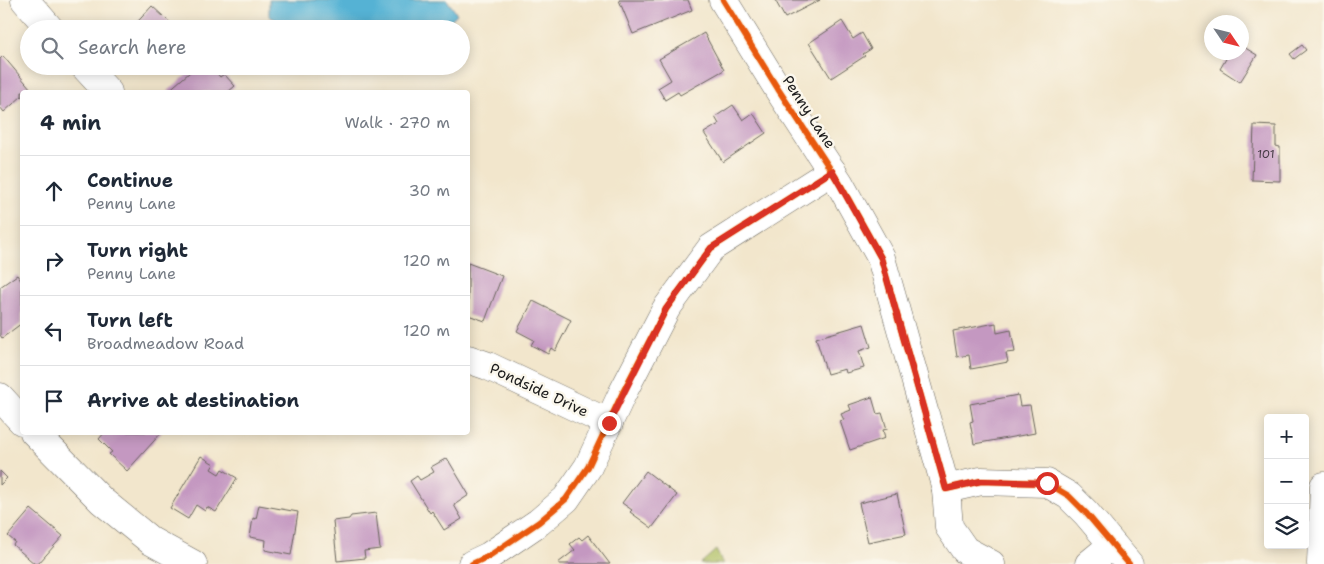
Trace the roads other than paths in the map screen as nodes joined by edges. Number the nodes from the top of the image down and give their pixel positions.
1 (25, 0) edge
2 (723, 0) edge
3 (42, 20) edge
4 (92, 75) edge
5 (106, 90) edge
6 (832, 171) junction
7 (470, 360) edge
8 (0, 396) edge
9 (20, 419) edge
10 (609, 423) junction
11 (37, 435) edge
12 (1324, 486) edge
13 (946, 489) junction
14 (1121, 554) edge
15 (193, 564) edge
16 (472, 564) edge
17 (991, 564) edge
18 (1089, 564) edge
19 (1321, 564) edge

1 - 3 street
2 - 6 street, Penny Lane
4 - 5 street
6 - 10 street
6 - 13 street, Penny Lane
7 - 10 street, Pondside Drive
8 - 9 street
10 - 16 street
11 - 15 street
12 - 19 street
13 - 14 street
13 - 17 street, Penny Lane
14 - 18 street

